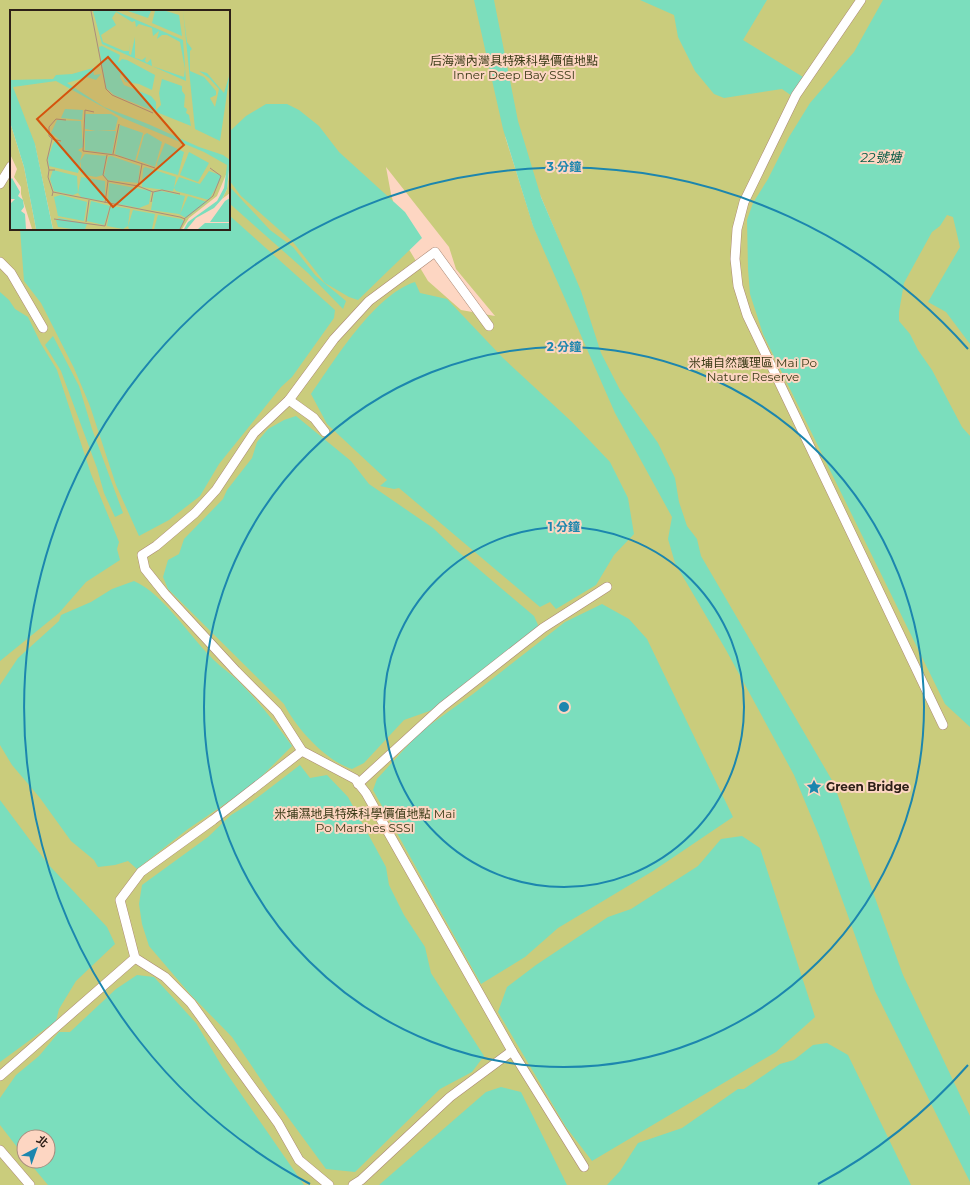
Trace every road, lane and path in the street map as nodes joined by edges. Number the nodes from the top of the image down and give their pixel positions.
1 (861, 0) edge
2 (10, 168) edge
3 (0, 184) edge
4 (0, 262) edge
5 (489, 326) dead end
6 (43, 328) dead end
7 (289, 400) junction
8 (325, 432) dead end
9 (607, 587) dead end
10 (943, 725) dead end
11 (302, 752) junction
12 (358, 784) junction
13 (135, 958) junction
14 (512, 1051) junction
15 (0, 1076) edge
16 (0, 1151) edge
17 (584, 1167) dead end
18 (30, 1185) edge
19 (329, 1185) edge
20 (353, 1185) edge

1 - 10 lane
2 - 3 lane
4 - 6 lane
5 - 7 lane
7 - 8 lane
7 - 11 lane
9 - 12 lane
11 - 12 lane
11 - 13 lane
12 - 14 lane
13 - 15 lane
13 - 19 lane
14 - 17 lane
14 - 20 lane
16 - 18 lane

